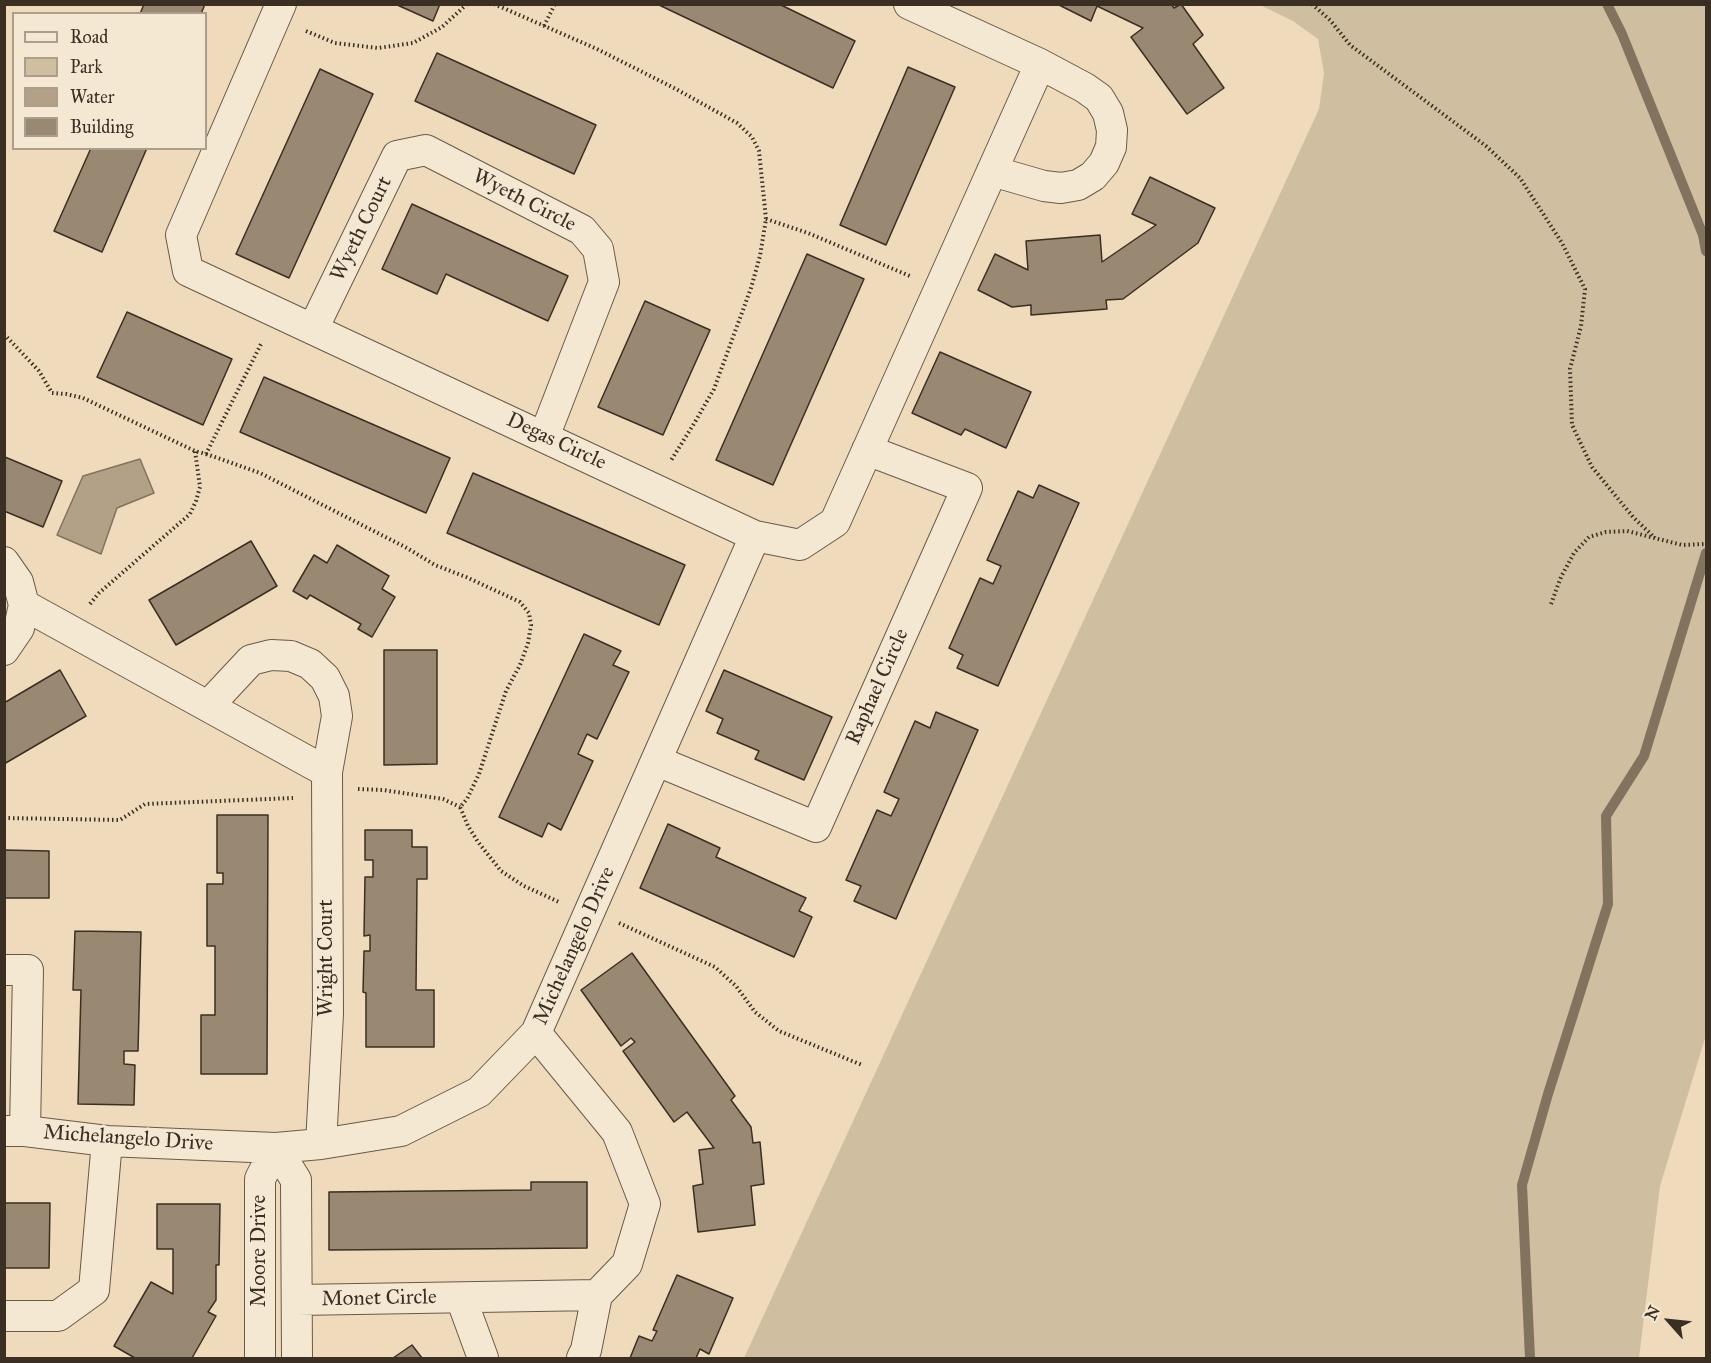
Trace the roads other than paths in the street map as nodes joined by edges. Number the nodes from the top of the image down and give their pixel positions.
1 (909, 4) edge
2 (278, 11) edge
3 (1040, 64) junction
4 (426, 150) joint
5 (992, 171) junction
6 (313, 329) junction
7 (544, 437) junction
8 (867, 450) junction
9 (755, 536) junction
10 (4, 562) edge
11 (24, 605) junction
12 (4, 651) edge
13 (208, 706) junction
14 (657, 761) junction
15 (327, 785) junction
16 (4, 970) edge
17 (536, 1033) junction
18 (15, 1131) edge
19 (107, 1141) junction
20 (321, 1144) junction
21 (276, 1148) junction
22 (597, 1295) junction
23 (462, 1298) junction
24 (297, 1300) junction
25 (4, 1316) edge
26 (260, 1359) edge
27 (297, 1359) edge
28 (483, 1359) edge
29 (582, 1359) edge

1 - 3 street
2 - 6 street, Degas Circle
3 - 5 street, Degas Circle
3 - 5 street
4 - 6 street, Wyeth Court
4 - 7 street, Wyeth Circle
5 - 8 street, Degas Circle
6 - 7 street, Degas Circle
7 - 9 street, Degas Circle
8 - 9 street, Degas Circle
8 - 14 street, Raphael Circle
9 - 14 street, Michelangelo Drive
10 - 11 street
11 - 12 street
11 - 13 street
13 - 15 street
13 - 15 street, Wright Court
14 - 17 street, Michelangelo Drive
15 - 20 street, Wright Court
16 - 18 street
17 - 20 street, Michelangelo Drive
17 - 22 street
18 - 19 street, Michelangelo Drive
19 - 21 street, Michelangelo Drive
19 - 25 street
20 - 21 street, Michelangelo Drive
21 - 24 street, Moore Drive
21 - 26 street, Moore Drive
22 - 23 street, Monet Circle
22 - 29 street
23 - 24 street, Monet Circle
23 - 28 street, Monet Circle
24 - 27 street, Moore Drive

